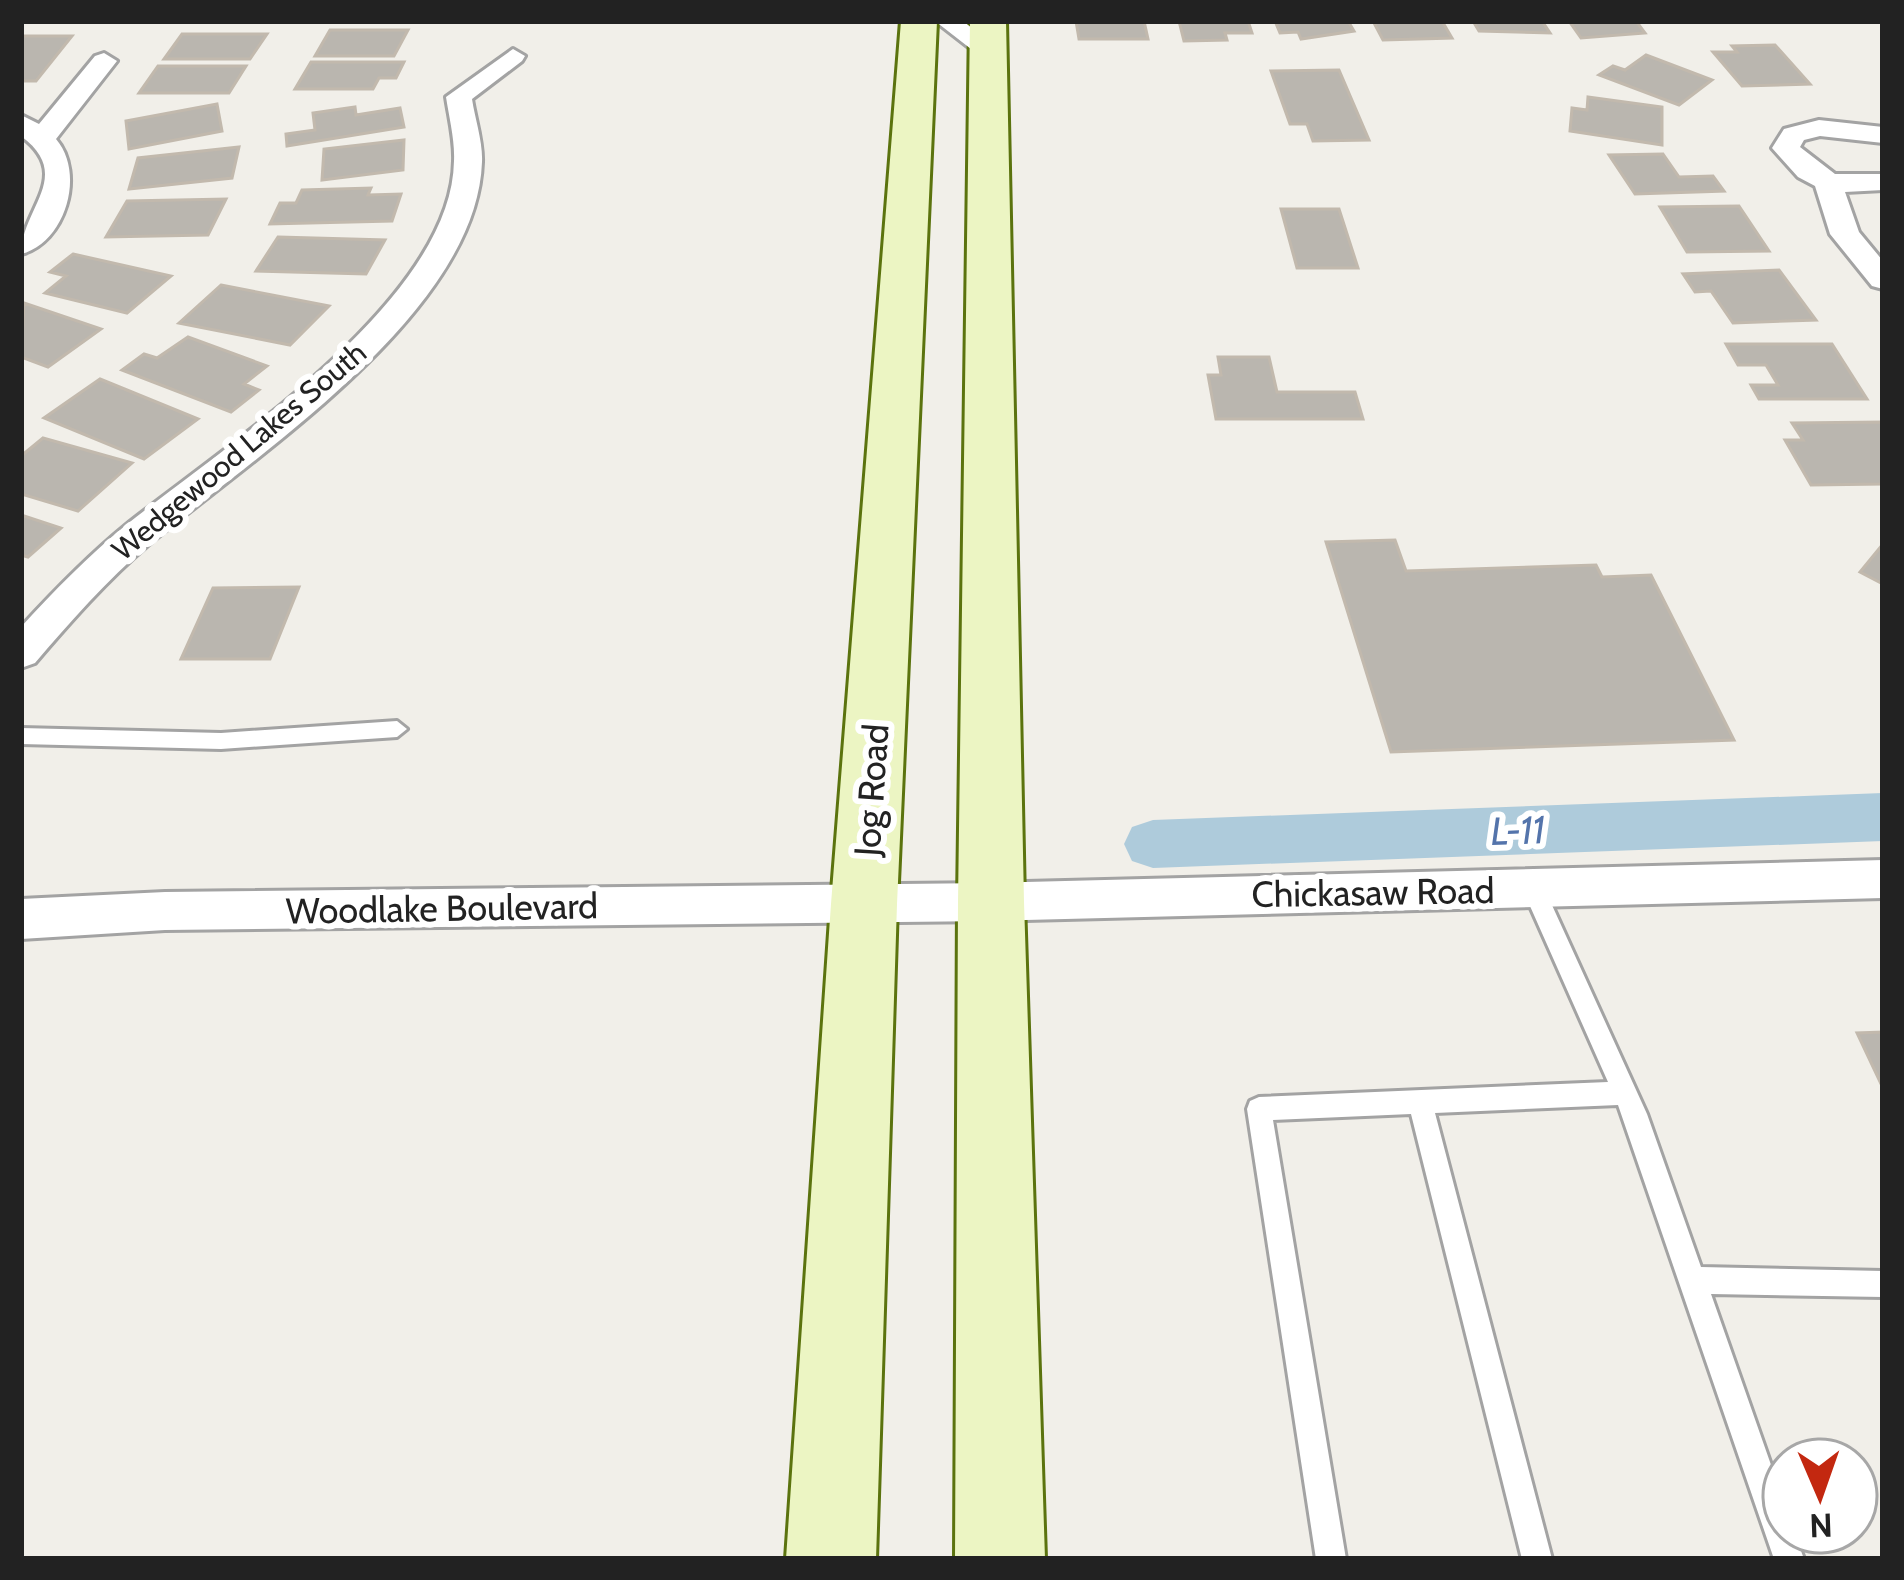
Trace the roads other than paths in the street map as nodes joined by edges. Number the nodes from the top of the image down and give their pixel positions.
1 (919, 21) edge
2 (975, 31) edge
3 (513, 56) dead end
4 (104, 61) dead end
5 (32, 130) edge
6 (1883, 135) edge
7 (1883, 182) edge
8 (1829, 186) junction
9 (21, 245) edge
10 (1883, 280) edge
11 (21, 653) edge
12 (397, 729) dead end
13 (21, 736) edge
14 (1883, 879) edge
15 (1532, 888) junction
16 (991, 902) junction
17 (864, 904) junction
18 (21, 919) edge
19 (1626, 1093) junction
20 (1420, 1102) junction
21 (1693, 1280) junction
22 (1883, 1284) edge
23 (831, 1559) edge
24 (1000, 1559) edge
25 (1330, 1559) edge
26 (1537, 1559) edge
27 (1789, 1559) edge

1 - 17 main road, Jog Road
2 - 16 main road
3 - 11 street, Wedgewood Lakes South
4 - 5 street
5 - 9 street
6 - 8 street
7 - 8 street
8 - 10 street
12 - 13 lane
14 - 15 street, Chickasaw Road
15 - 16 street, Chickasaw Road
15 - 19 lane
16 - 17 street, Chickasaw Road
16 - 24 main road
17 - 18 street, Woodlake Boulevard
17 - 23 main road, Jog Road
19 - 20 lane
19 - 21 lane
20 - 25 lane
20 - 26 lane
21 - 22 lane
21 - 27 lane

